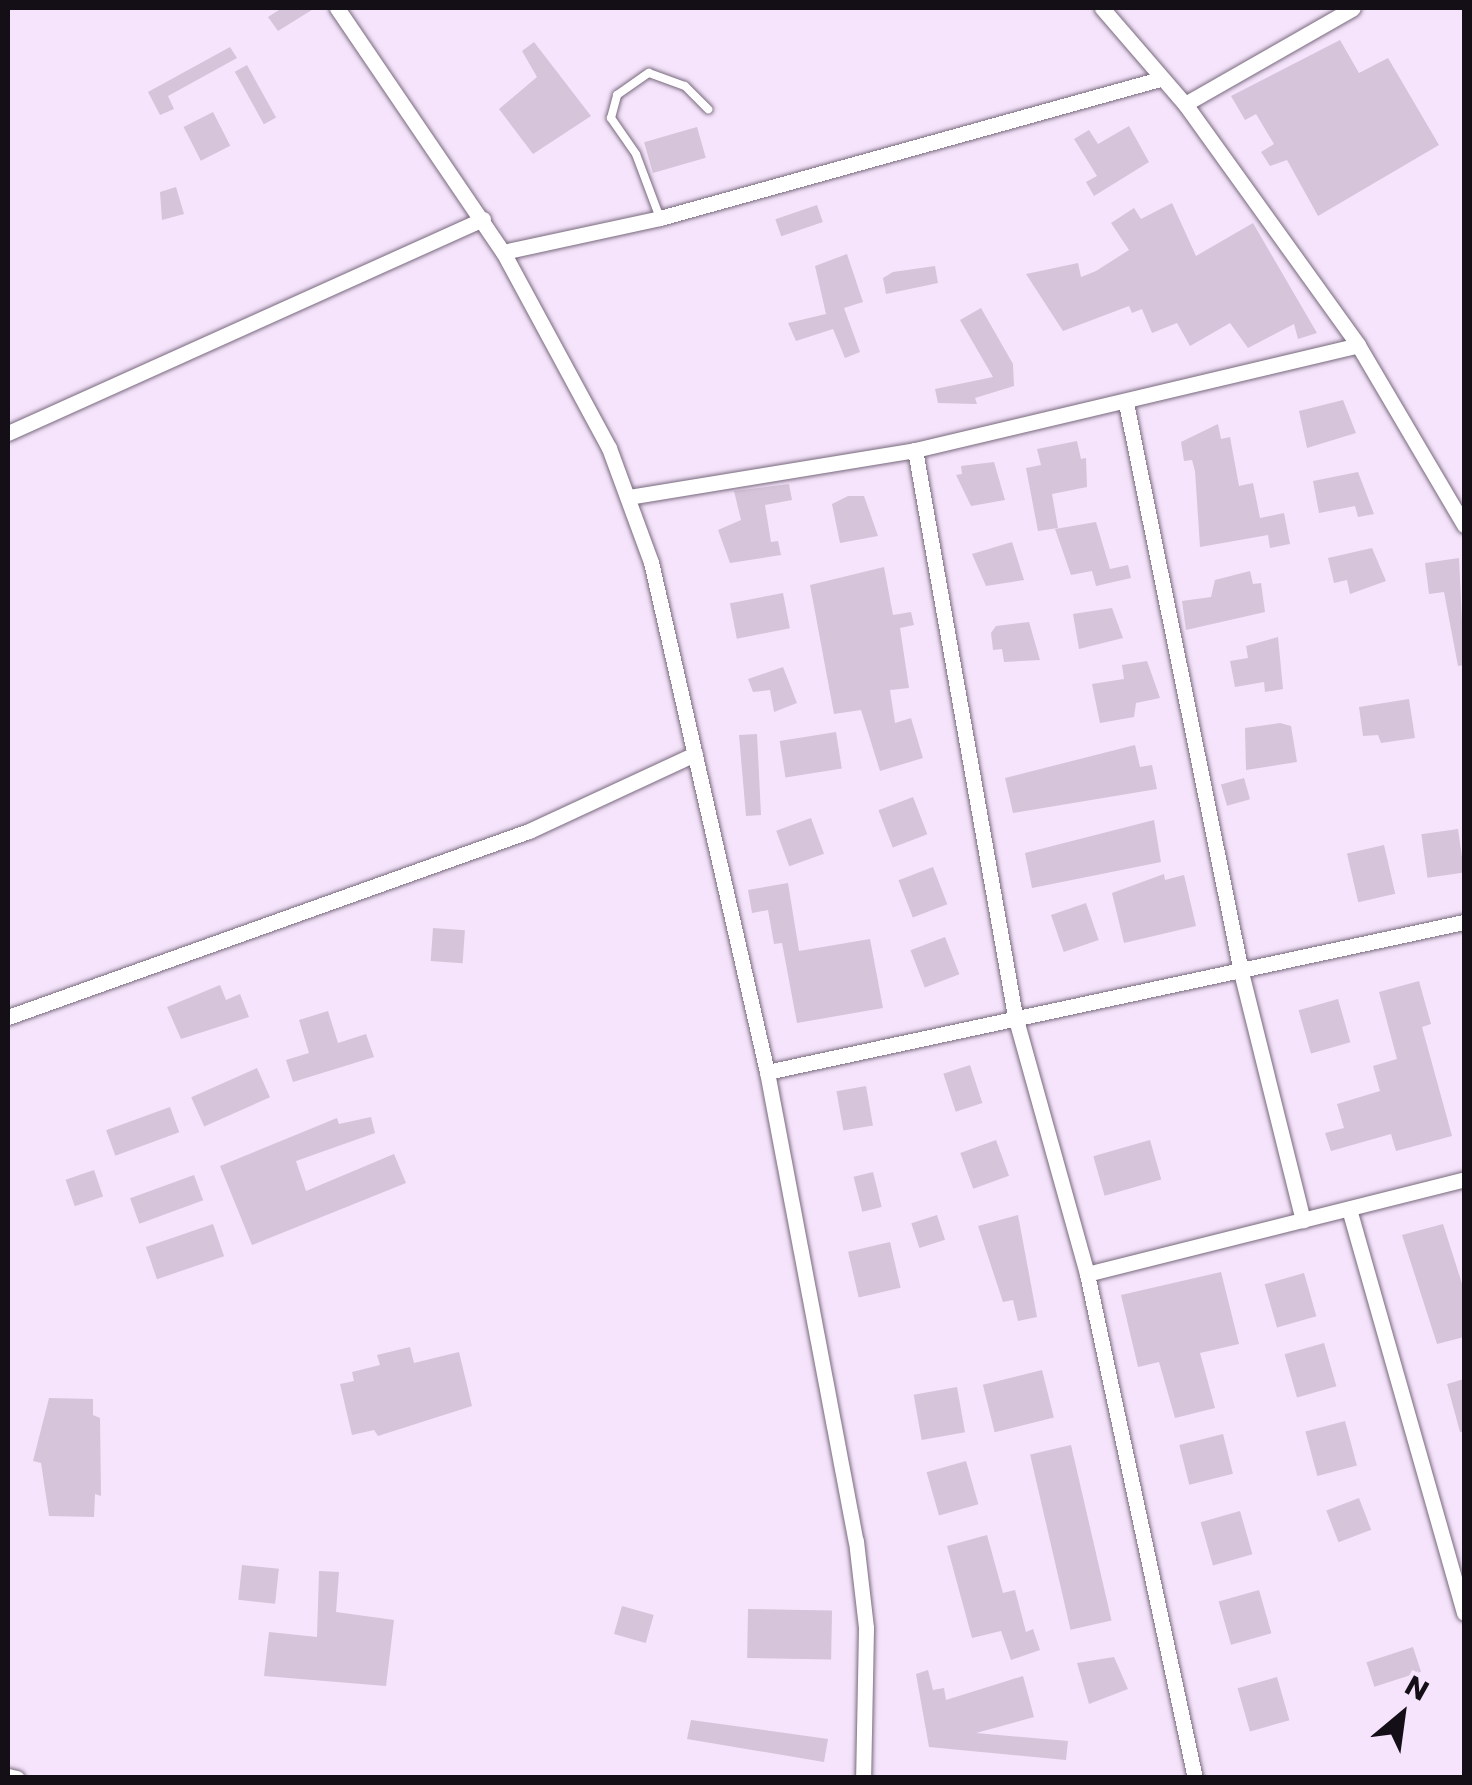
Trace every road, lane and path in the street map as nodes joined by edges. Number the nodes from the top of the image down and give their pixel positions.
1 (1102, 8) edge
2 (1353, 8) edge
3 (342, 9) edge
4 (1160, 78) junction
5 (1185, 104) junction
6 (708, 109) dead end
7 (660, 218) junction
8 (483, 220) junction
9 (503, 252) junction
10 (1358, 345) junction
11 (1126, 403) junction
12 (8, 433) edge
13 (915, 450) junction
14 (629, 497) junction
15 (1464, 524) edge
16 (695, 754) junction
17 (1464, 922) edge
18 (1241, 972) junction
19 (1015, 1016) junction
20 (8, 1018) edge
21 (767, 1072) junction
22 (1464, 1179) edge
23 (1349, 1209) junction
24 (1303, 1220) junction
25 (1087, 1274) junction
26 (1464, 1613) edge
27 (8, 1776) edge
28 (18, 1778) edge
29 (863, 1778) edge
30 (1196, 1778) edge

1 - 4 street
2 - 5 street
3 - 8 street
4 - 5 street
4 - 7 street
5 - 10 street
6 - 7 lane
7 - 9 street
8 - 9 street
8 - 12 street
9 - 14 street
10 - 11 street
10 - 15 street
11 - 13 street
11 - 18 street
13 - 14 street
13 - 19 street
14 - 16 street
16 - 20 street
16 - 21 street
17 - 18 street
18 - 19 street
18 - 24 street
19 - 21 street
19 - 25 street
21 - 29 street
22 - 23 street
23 - 24 street
23 - 26 street
24 - 25 street
25 - 30 street
27 - 28 street

